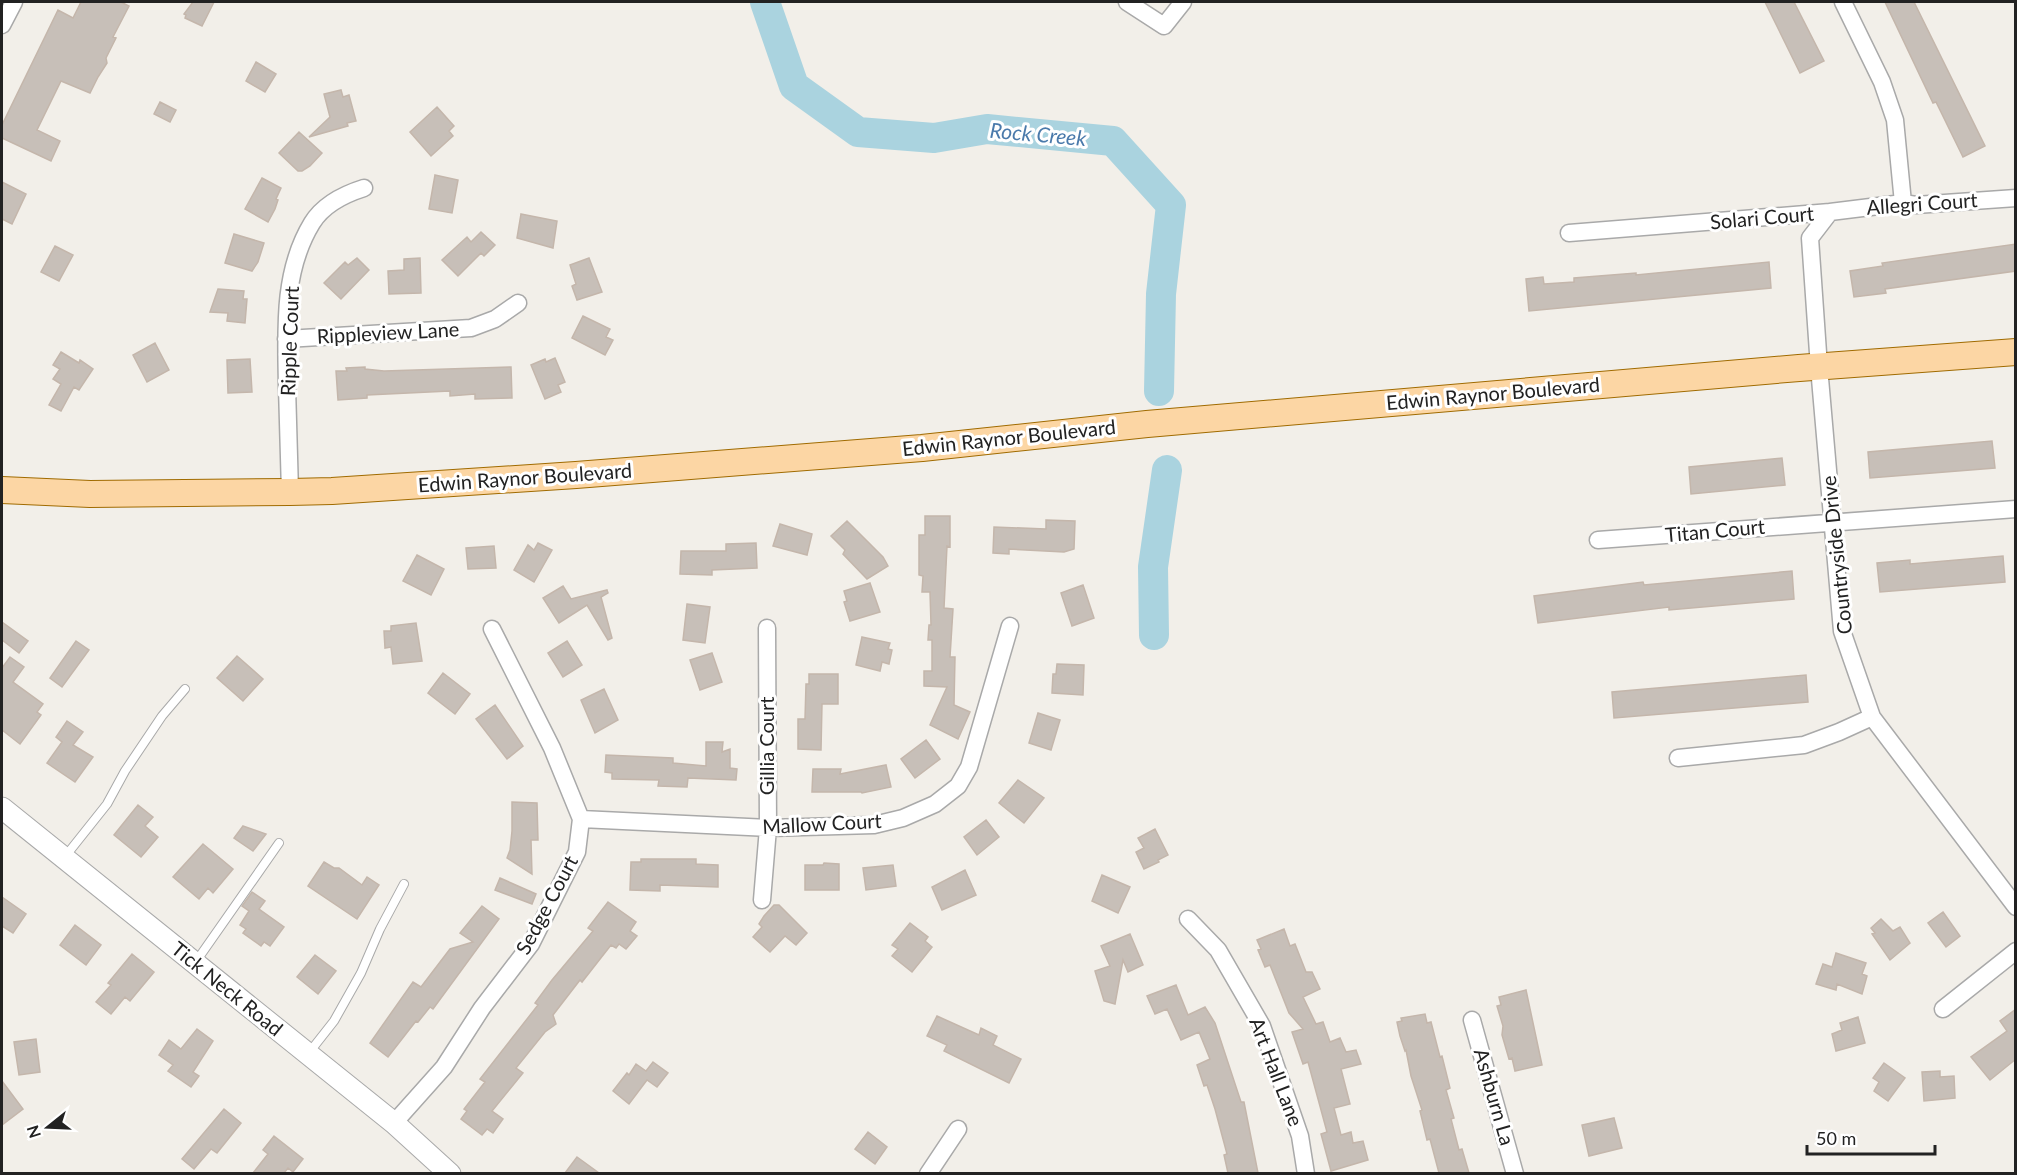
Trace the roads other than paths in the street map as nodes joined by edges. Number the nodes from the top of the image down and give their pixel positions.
1 (14, 2) edge
2 (1127, 2) edge
3 (1183, 2) edge
4 (1843, 2) edge
5 (2, 26) edge
6 (364, 188) dead end
7 (2016, 198) edge
8 (1903, 203) junction
9 (1830, 212) junction
10 (1569, 233) dead end
11 (518, 303) dead end
12 (286, 339) junction
13 (2016, 352) edge
14 (1819, 367) junction
15 (2, 490) edge
16 (290, 492) junction
17 (2016, 509) edge
18 (1832, 522) junction
19 (1599, 540) dead end
20 (1010, 626) dead end
21 (767, 628) dead end
22 (492, 629) dead end
23 (185, 689) dead end
24 (1872, 717) junction
25 (1678, 758) dead end
26 (2, 808) edge
27 (580, 819) junction
28 (768, 828) junction
29 (279, 843) dead end
30 (64, 859) junction
31 (404, 884) dead end
32 (762, 900) dead end
33 (2016, 907) edge
34 (1188, 919) dead end
35 (2016, 951) edge
36 (195, 963) junction
37 (1943, 1009) dead end
38 (1472, 1020) dead end
39 (308, 1054) junction
40 (394, 1123) junction
41 (958, 1130) dead end
42 (450, 1173) edge
43 (928, 1173) edge
44 (1306, 1173) edge
45 (1515, 1173) edge

1 - 5 street
2 - 3 street
4 - 8 street
6 - 12 street, Ripple Court
7 - 8 street, Allegri Court
8 - 9 street, Allegri Court
9 - 10 street, Solari Court
9 - 14 street, Solari Court
11 - 12 street, Rippleview Lane
12 - 16 street, Ripple Court
13 - 14 main road, Edwin Raynor Boulevard
14 - 16 main road, Edwin Raynor Boulevard
14 - 18 street, Countryside Drive
15 - 16 main road, Edwin Raynor Boulevard
17 - 18 street, Titan Court
18 - 19 street, Titan Court
18 - 24 street, Countryside Drive
20 - 28 street, Mallow Court
21 - 28 street, Gillia Court
22 - 27 street, Sedge Court
23 - 30 lane
24 - 25 street
24 - 33 street, Countryside Drive
26 - 30 street, Tick Neck Road
27 - 28 street, Mallow Court
27 - 40 street, Sedge Court
28 - 32 street, Gillia Court
29 - 36 lane
30 - 36 street, Tick Neck Road
31 - 39 lane
34 - 44 street, Art Hall Lane
35 - 37 street
36 - 39 street, Tick Neck Road
38 - 45 street, Ashburn La
39 - 40 street, Tick Neck Road
40 - 42 street, Tick Neck Road
41 - 43 street

